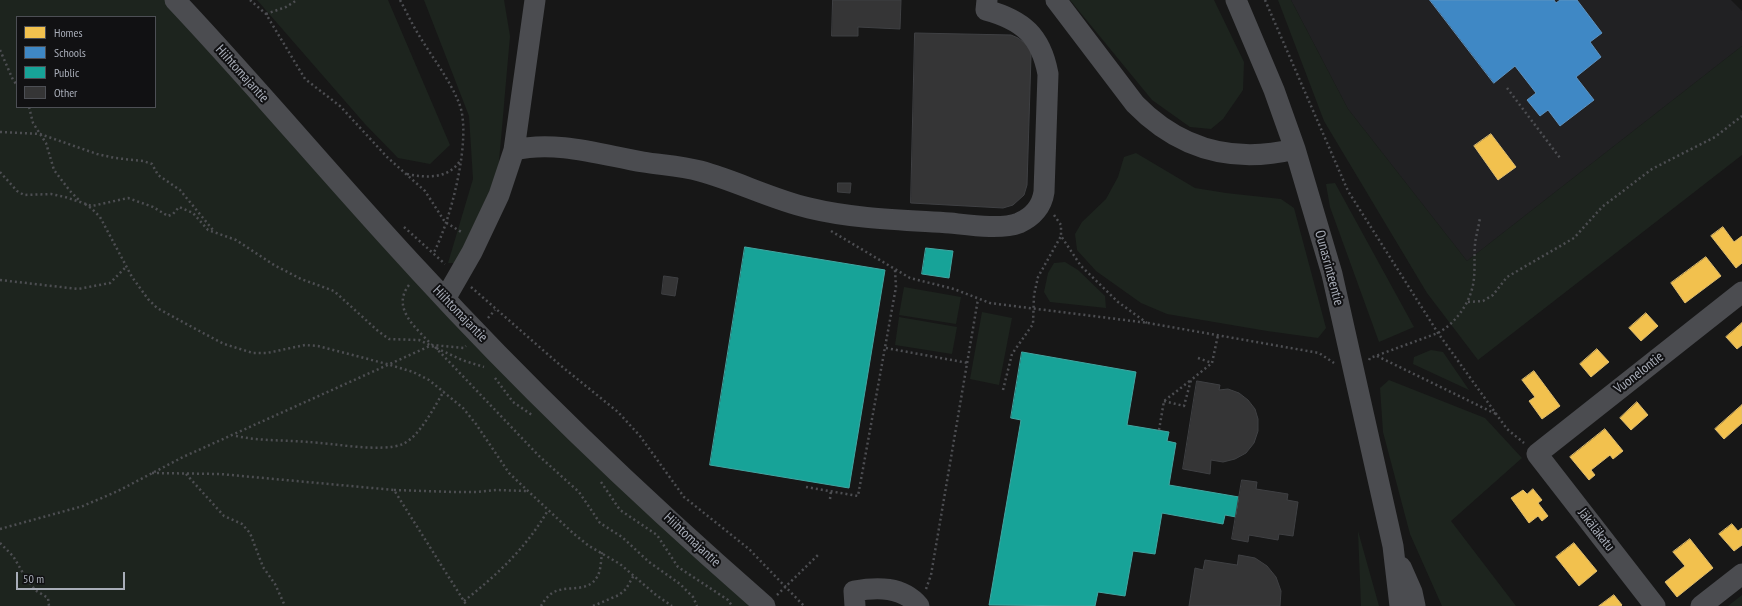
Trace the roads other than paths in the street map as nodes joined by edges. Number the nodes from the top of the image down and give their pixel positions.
1 (175, 0) edge
2 (535, 0) edge
3 (987, 0) edge
4 (1056, 0) edge
5 (1236, 0) edge
6 (1295, 149) junction
7 (514, 150) junction
8 (1742, 292) edge
9 (445, 299) junction
10 (1537, 454) joint
11 (1393, 546) junction
12 (1742, 574) edge
13 (855, 599) edge
14 (771, 601) edge
15 (918, 605) edge
16 (1400, 606) edge
17 (1415, 606) edge
18 (1654, 606) edge
19 (1701, 606) edge

1 - 9 street, Hiihtomajantie
2 - 7 street
3 - 7 street
4 - 6 street
5 - 6 street, Ounasrinteentie
6 - 11 street, Ounasrinteentie
7 - 9 street
8 - 10 street, Vuonelontie
9 - 14 street, Hiihtomajantie
10 - 18 street, Jäkäläkatu
11 - 16 street, Ounasrinteentie
11 - 17 street, Ounasrinteentie
12 - 19 street
13 - 15 street

